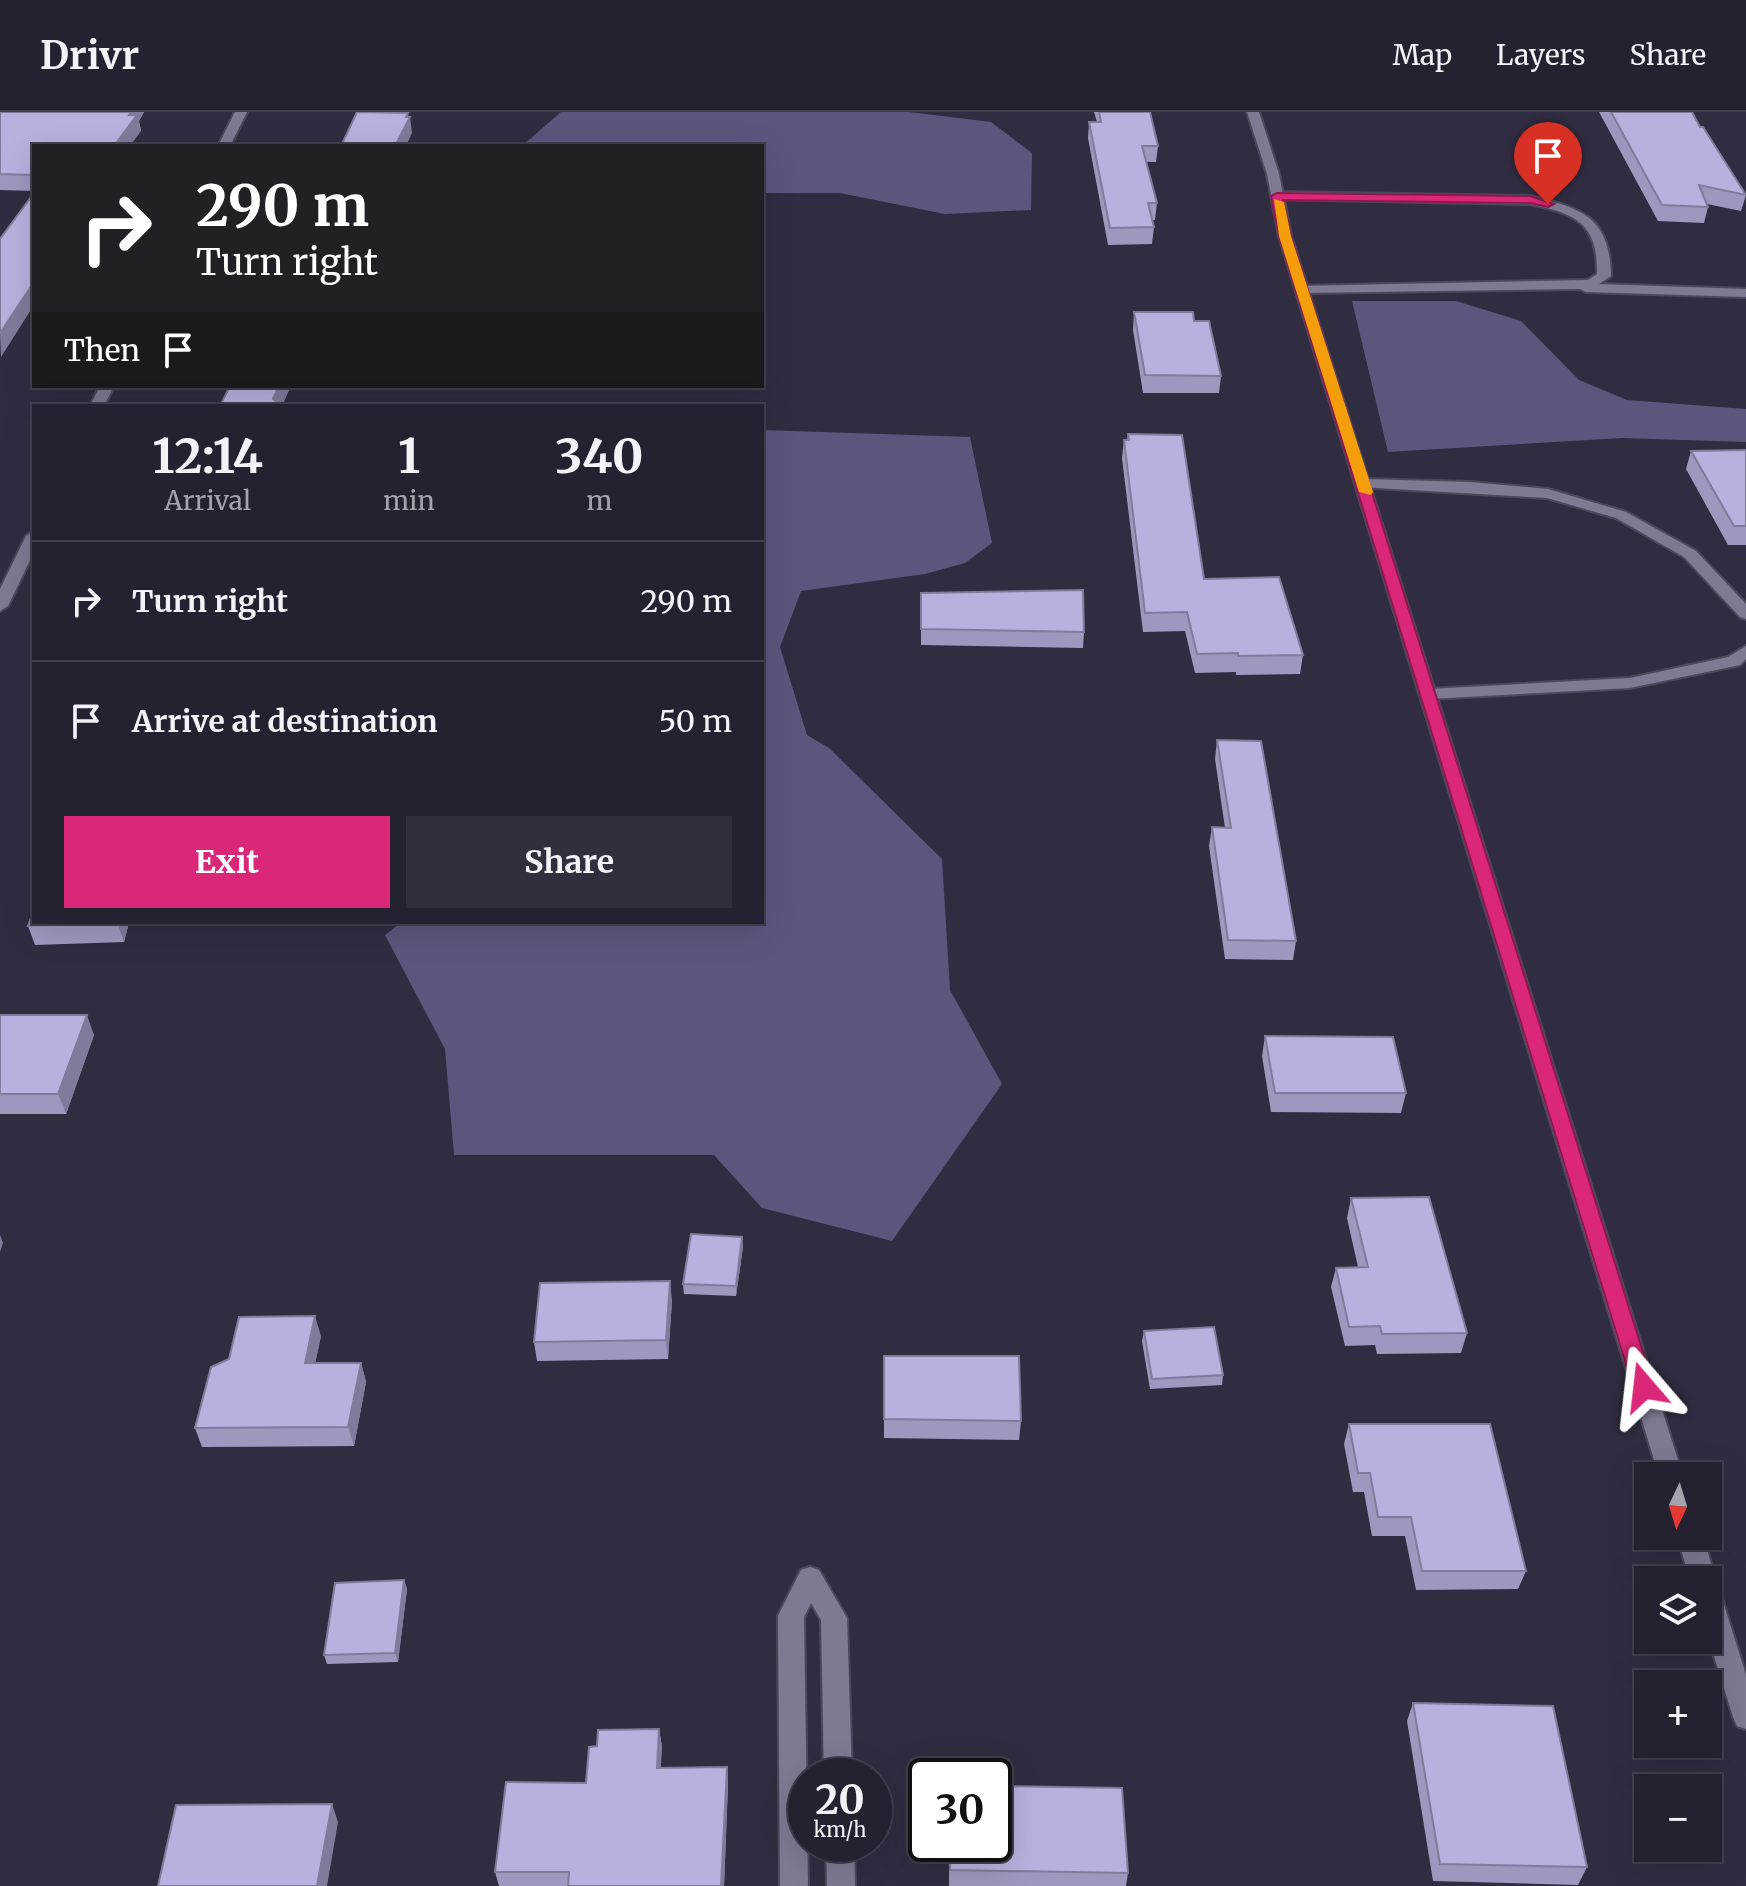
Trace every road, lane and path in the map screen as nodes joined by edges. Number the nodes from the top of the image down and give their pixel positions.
1 (241, 112) edge
2 (1253, 112) edge
3 (225, 144) edge
4 (1277, 196) junction
5 (1566, 287) junction
6 (1303, 289) junction
7 (1746, 293) edge
8 (1364, 484) junction
9 (32, 540) edge
10 (0, 606) edge
11 (1746, 614) edge
12 (1746, 651) edge
13 (1429, 694) junction
14 (1667, 1462) edge
15 (1722, 1640) edge
16 (1746, 1717) edge
17 (793, 1758) edge
18 (838, 1758) edge
19 (794, 1862) edge
20 (840, 1862) edge
21 (794, 1886) edge
22 (841, 1886) edge

1 - 3 street
2 - 4 street
4 - 5 street
4 - 6 street
5 - 6 street
5 - 7 street
6 - 8 street
8 - 11 street
8 - 13 street
9 - 10 street
12 - 13 street
13 - 14 street
15 - 16 street
17 - 18 street
19 - 21 street
20 - 22 street

